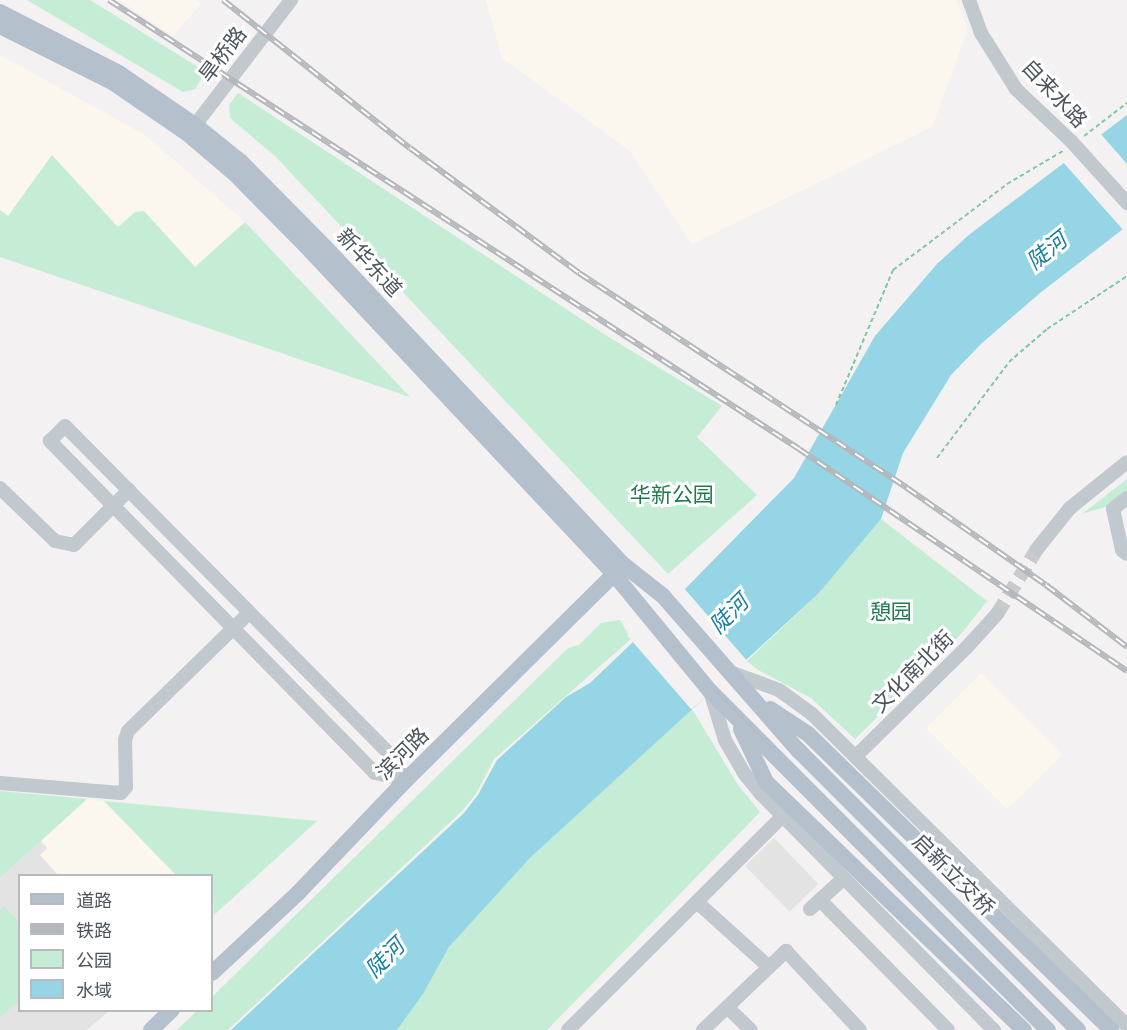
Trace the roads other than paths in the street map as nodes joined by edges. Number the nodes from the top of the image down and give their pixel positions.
1 (291, 0) edge
2 (969, 0) edge
3 (0, 12) edge
4 (0, 26) edge
5 (191, 129) junction
6 (1127, 203) edge
7 (1127, 462) edge
8 (0, 488) edge
9 (129, 490) junction
10 (1127, 498) edge
11 (114, 506) junction
12 (1037, 549) tunnel mouth
13 (1127, 554) edge
14 (619, 569) junction
15 (249, 613) junction
16 (997, 614) tunnel mouth
17 (233, 628) junction
18 (730, 672) junction
19 (710, 691) junction
20 (752, 697) junction
21 (735, 717) junction
22 (856, 756) junction
23 (406, 780) junction
24 (0, 783) edge
25 (783, 816) junction
26 (844, 878) junction
27 (697, 902) junction
28 (769, 967) junction
29 (213, 972) edge
30 (727, 1007) junction
31 (171, 1012) edge
32 (1127, 1026) edge
33 (151, 1030) edge
34 (568, 1030) edge
35 (704, 1030) edge
36 (751, 1030) edge
37 (860, 1030) edge
38 (948, 1030) edge
39 (994, 1030) edge
40 (1024, 1030) edge
41 (1048, 1030) edge
42 (1078, 1030) edge
43 (1111, 1030) edge

1 - 5 street, 旱桥路
2 - 6 street, 自来水路, bridge
3 - 5 main road, 新华东道
4 - 5 main road, 新华东道
5 - 14 main road, 新华东道
7 - 12 street
8 - 11 street
9 - 11 street
9 - 11 street
9 - 15 street
10 - 13 street
11 - 17 street
14 - 18 main road, 新华东道
14 - 19 main road, 新华东道
14 - 23 main road, 滨河路
15 - 17 street
15 - 23 street
16 - 22 street, 文化南北街
17 - 23 street
17 - 24 street
18 - 20 main road
18 - 22 street
19 - 21 main road
19 - 25 street
20 - 42 main road, 启新立交桥
20 - 43 main road, 启新立交桥
21 - 40 main road
21 - 41 main road, 启新立交桥
22 - 32 street
23 - 29 main road, 滨河路
25 - 26 street
25 - 27 street
26 - 38 street
26 - 39 street
27 - 28 street
27 - 34 street
28 - 30 street
28 - 37 street
30 - 35 street
30 - 36 street
31 - 33 main road

